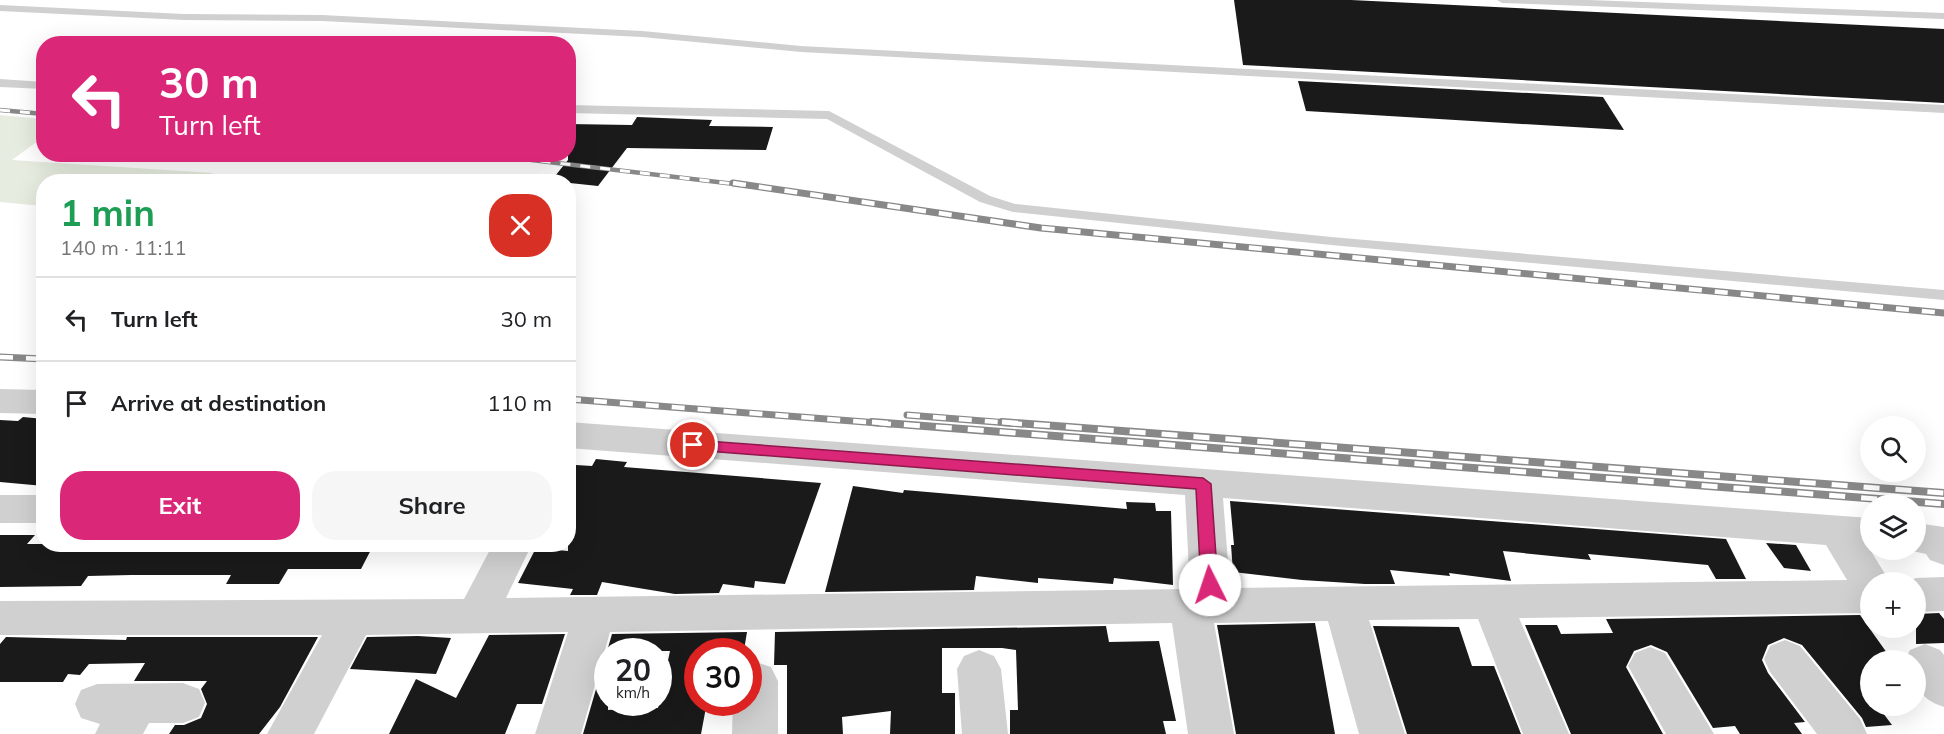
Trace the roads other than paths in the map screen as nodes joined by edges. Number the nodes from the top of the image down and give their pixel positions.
1 (1502, 0) edge
2 (0, 8) edge
3 (1944, 16) edge
4 (0, 83) edge
5 (36, 85) edge
6 (576, 109) edge
7 (1944, 109) edge
8 (1944, 295) edge
9 (0, 401) edge
10 (36, 402) edge
11 (576, 440) edge
12 (1203, 484) junction
13 (0, 509) edge
14 (36, 509) edge
15 (1854, 532) edge
16 (1926, 539) edge
17 (1944, 549) edge
18 (509, 552) edge
19 (1867, 572) edge
20 (1944, 594) edge
21 (1926, 595) edge
22 (1860, 596) edge
23 (1491, 601) junction
24 (1343, 603) junction
25 (1200, 606) junction
26 (477, 615) junction
27 (594, 615) junction
28 (0, 618) edge
29 (354, 618) junction
30 (1785, 659) dead end
31 (1650, 666) dead end
32 (979, 669) dead end
33 (183, 703) dead end
34 (117, 714) edge
35 (755, 716) edge
36 (290, 734) edge
37 (558, 734) edge
38 (755, 734) edge
39 (986, 734) edge
40 (1211, 734) edge
41 (1382, 734) edge
42 (1546, 734) edge
43 (1691, 734) edge
44 (1844, 734) edge

1 - 3 lane
2 - 7 lane
4 - 5 lane
6 - 8 lane
9 - 10 street
11 - 12 street
12 - 15 street
12 - 25 street
13 - 14 street
15 - 19 street
16 - 17 street
18 - 26 street
20 - 21 street
22 - 23 street
23 - 24 street
23 - 42 street
24 - 25 street
24 - 41 street
25 - 27 street
25 - 40 street
26 - 27 street
26 - 29 street
27 - 37 street
28 - 29 street
29 - 36 street
30 - 44 street
31 - 43 street
32 - 39 street
33 - 34 street
35 - 38 street

